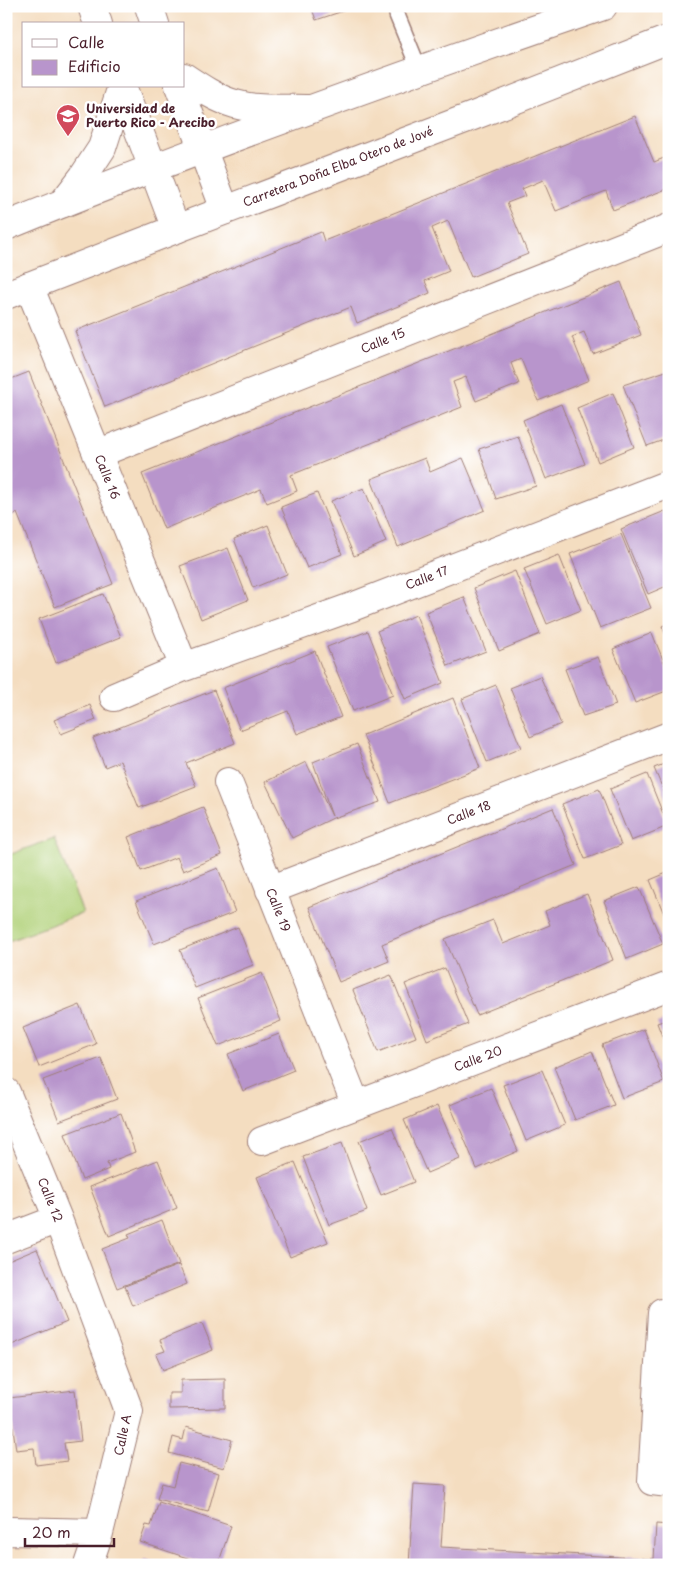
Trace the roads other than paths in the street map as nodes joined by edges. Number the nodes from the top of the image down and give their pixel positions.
1 (92, 6) edge
2 (149, 6) edge
3 (603, 6) edge
4 (397, 15) dead end
5 (97, 22) edge
6 (154, 22) edge
7 (669, 38) edge
8 (419, 69) junction
9 (185, 77) edge
10 (121, 88) edge
11 (123, 88) edge
12 (180, 88) edge
13 (309, 109) junction
14 (202, 149) junction
15 (153, 168) junction
16 (63, 203) junction
17 (225, 210) junction
18 (6, 226) edge
19 (669, 228) edge
20 (176, 229) junction
21 (18, 291) edge
22 (97, 454) junction
23 (669, 484) edge
24 (184, 667) junction
25 (114, 697) dead end
26 (669, 736) edge
27 (228, 782) dead end
28 (270, 890) junction
29 (669, 986) edge
30 (6, 1092) edge
31 (356, 1105) junction
32 (262, 1141) dead end
33 (58, 1219) junction
34 (6, 1239) edge
35 (91, 1309) joint
36 (662, 1313) dead end
37 (669, 1484) edge
38 (6, 1532) edge
39 (99, 1533) junction
40 (88, 1565) edge

1 - 5 street
2 - 6 street
3 - 8 street
4 - 8 lane
7 - 17 street, Carretera Doña Elba Otero de Jové
8 - 13 street
9 - 13 street
10 - 16 street
11 - 15 street
12 - 14 street
13 - 14 street
14 - 15 street
14 - 17 street
15 - 16 street
15 - 20 street
16 - 18 street
17 - 20 street, Carretera Doña Elba Otero de Jové
19 - 22 street, Calle 15
20 - 21 street, Carretera Doña Elba Otero de Jové
21 - 22 street, Calle 16
22 - 24 street, Calle 16
23 - 24 street, Calle 17
24 - 25 street
26 - 28 street, Calle 18
27 - 28 street, Calle 19
28 - 31 street, Calle 19
29 - 31 street, Calle 20
30 - 33 street, Calle 12
31 - 32 street, Calle 20
33 - 34 street
33 - 35 street, Calle 12
35 - 39 street, Calle A
36 - 37 street
38 - 39 street
39 - 40 street, Calle A

